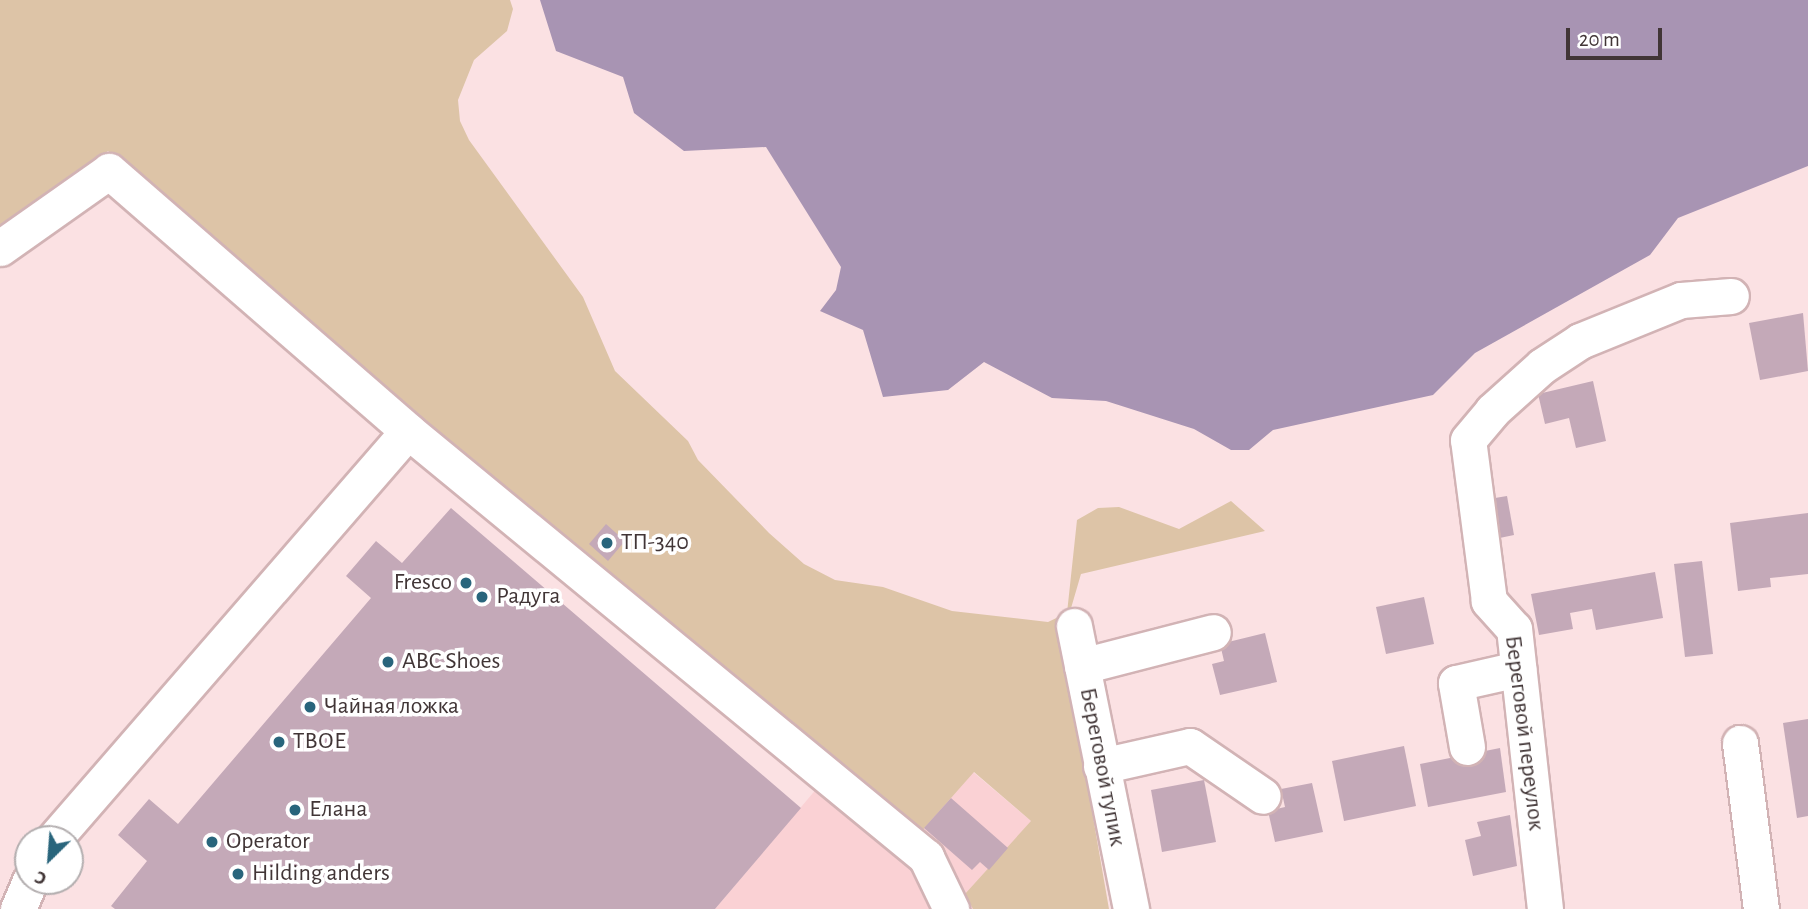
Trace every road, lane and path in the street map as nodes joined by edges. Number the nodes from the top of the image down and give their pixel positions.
1 (0, 248) edge
2 (1731, 296) dead end
3 (408, 431) junction
4 (1074, 625) dead end
5 (1213, 632) dead end
6 (1082, 666) junction
7 (1518, 669) junction
8 (1740, 743) dead end
9 (1467, 747) dead end
10 (1101, 766) junction
11 (1263, 796) dead end
12 (66, 825) edge
13 (951, 909) edge
14 (1131, 909) edge
15 (1545, 909) edge
16 (1761, 909) edge

1 - 3 lane
2 - 7 lane, Береговой переулок
3 - 12 lane
3 - 13 lane
4 - 6 lane, Береговой тупик
5 - 6 lane
6 - 10 lane, Береговой тупик
7 - 9 lane
7 - 15 lane, Береговой переулок
8 - 16 lane
10 - 11 lane
10 - 14 lane, Береговой тупик

